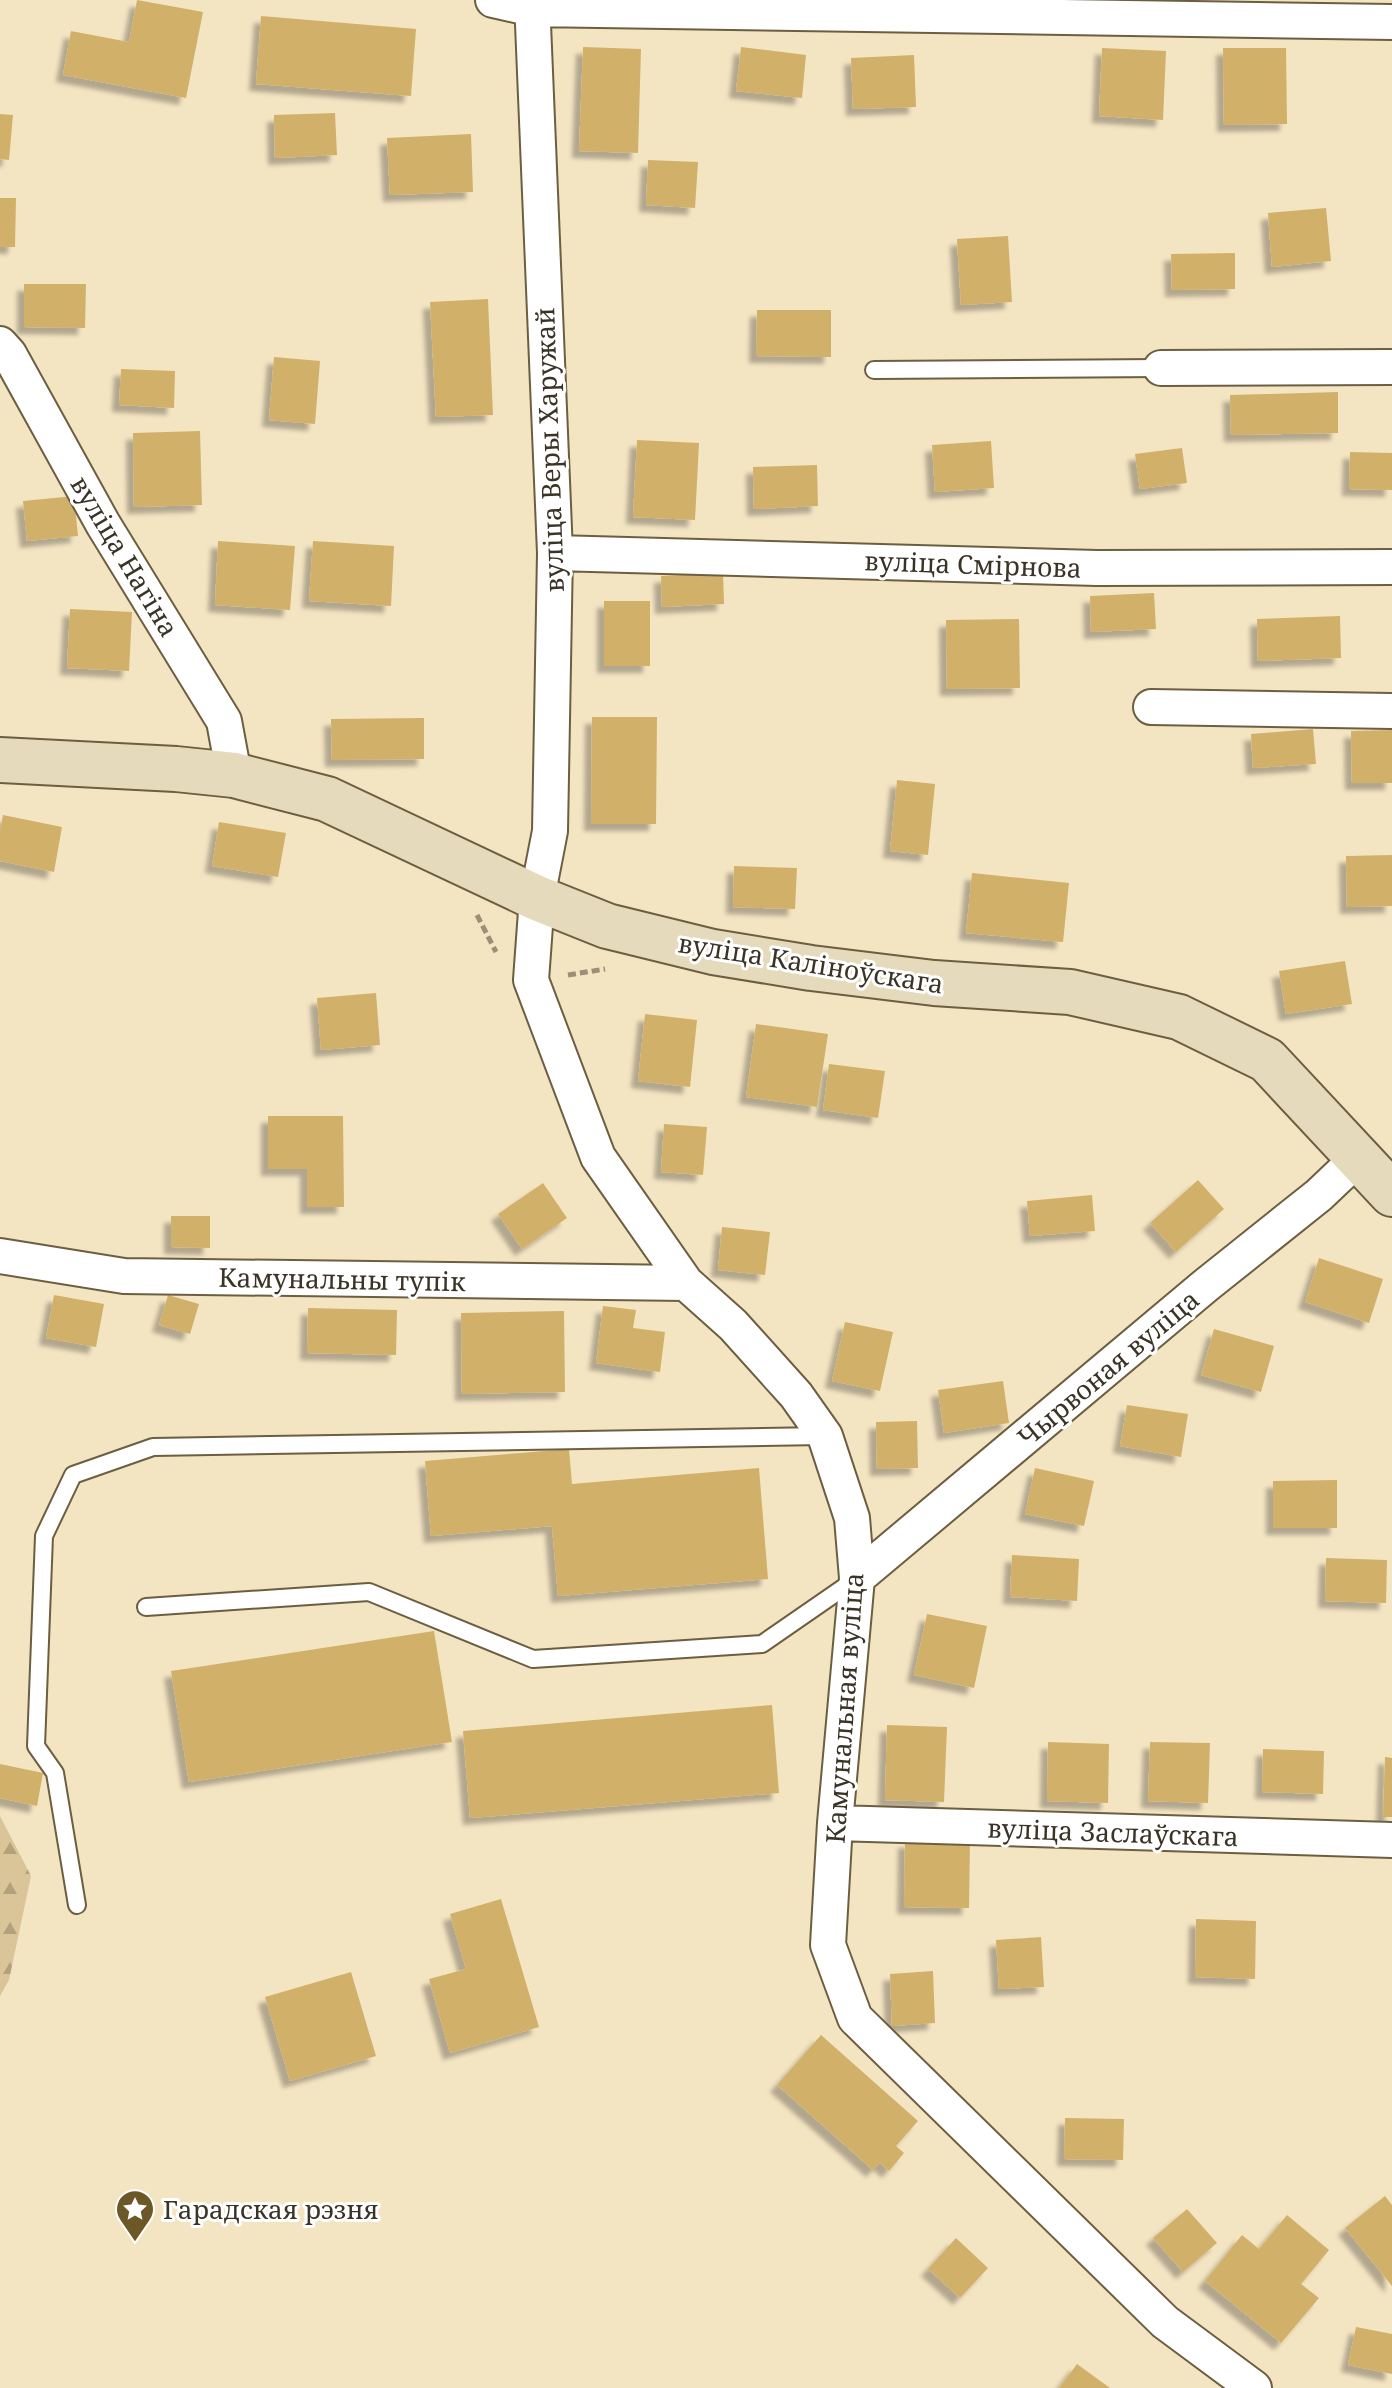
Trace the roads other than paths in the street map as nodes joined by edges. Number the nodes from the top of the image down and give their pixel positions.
1 (493, 0) edge
2 (532, 4) edge
3 (1392, 22) edge
4 (0, 344) edge
5 (1392, 367) edge
6 (1161, 368) joint
7 (874, 370) dead end
8 (555, 553) junction
9 (1392, 567) edge
10 (1151, 707) dead end
11 (1392, 711) edge
12 (0, 760) edge
13 (234, 775) junction
14 (537, 898) junction
15 (1359, 1157) junction
16 (1392, 1194) edge
17 (0, 1256) edge
18 (686, 1283) junction
19 (825, 1436) junction
20 (857, 1578) junction
21 (146, 1607) dead end
22 (835, 1823) junction
23 (1392, 1840) edge
24 (77, 1905) dead end
25 (1254, 2388) edge

1 - 2 street
2 - 3 street
2 - 8 street, вуліца Веры Харужай
4 - 13 street, вуліца Нагіна
5 - 6 street
6 - 7 lane
8 - 9 street, вуліца Смірнова
8 - 14 street, вуліца Веры Харужай
10 - 11 street
12 - 13 main road, вуліца Каліноўскага
13 - 14 main road, вуліца Каліноўскага
14 - 15 main road, вуліца Каліноўскага
14 - 18 street, Камунальная вуліца
15 - 16 main road, вуліца Каліноўскага
15 - 20 street, Чырвоная вуліца
17 - 18 street, Камунальны тупік
18 - 19 street, Камунальная вуліца
19 - 20 street, Камунальная вуліца
19 - 24 lane
20 - 21 lane
20 - 22 street, Камунальная вуліца
22 - 23 street, вуліца Заслаўскага
22 - 25 street, Камунальная вуліца

